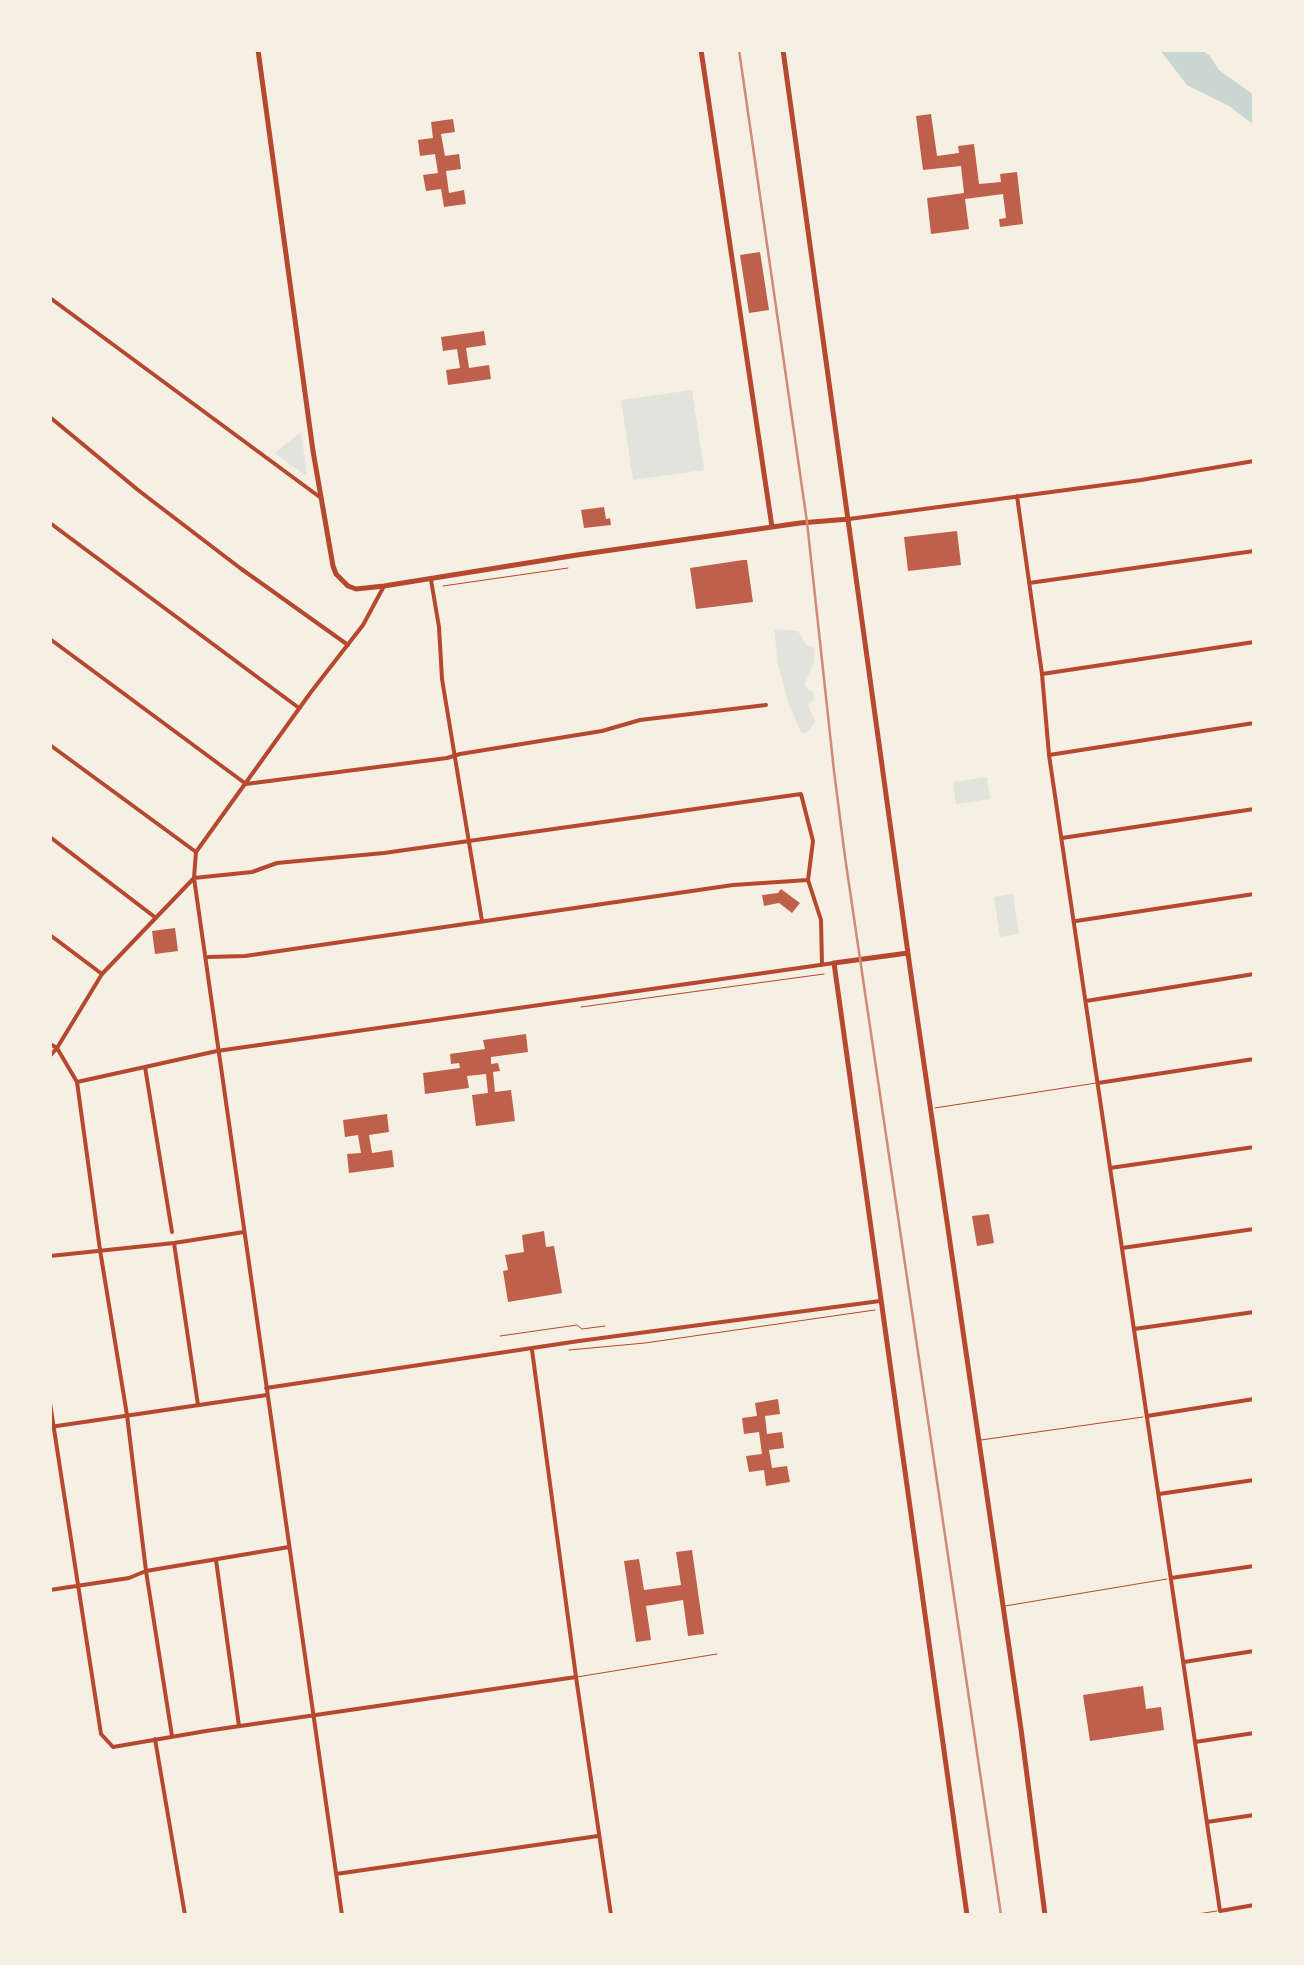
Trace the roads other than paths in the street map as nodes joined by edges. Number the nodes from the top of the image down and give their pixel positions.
1 (258, 50) edge
2 (701, 50) edge
3 (783, 50) edge
4 (50, 298) edge
5 (50, 418) edge
6 (1254, 461) edge
7 (1017, 496) junction
8 (321, 498) junction
9 (849, 519) junction
10 (50, 523) edge
11 (772, 527) junction
12 (1254, 550) edge
13 (431, 580) junction
14 (1029, 583) junction
15 (384, 586) junction
16 (50, 639) edge
17 (1254, 642) edge
18 (348, 645) junction
19 (1042, 674) junction
20 (766, 705) dead end
21 (299, 708) junction
22 (1254, 723) edge
23 (50, 745) edge
24 (454, 755) junction
25 (1049, 755) junction
26 (246, 784) junction
27 (1254, 810) edge
28 (50, 837) edge
29 (1062, 838) junction
30 (467, 840) junction
31 (196, 852) junction
32 (194, 878) junction
33 (808, 880) junction
34 (1254, 894) edge
35 (156, 918) junction
36 (482, 921) junction
37 (1074, 921) junction
38 (50, 936) edge
39 (908, 952) junction
40 (206, 957) junction
41 (834, 963) junction
42 (822, 965) junction
43 (102, 974) junction
44 (1254, 974) edge
45 (1086, 1001) junction
46 (50, 1044) edge
47 (57, 1048) junction
48 (217, 1051) junction
49 (50, 1056) edge
50 (1254, 1060) edge
51 (145, 1068) junction
52 (77, 1082) junction
53 (1098, 1083) junction
54 (932, 1108) junction
55 (1254, 1147) edge
56 (1110, 1168) junction
57 (1254, 1229) edge
58 (172, 1232) dead end
59 (244, 1232) junction
60 (174, 1242) junction
61 (1122, 1248) junction
62 (100, 1250) junction
63 (50, 1256) edge
64 (881, 1300) junction
65 (1254, 1312) edge
66 (1134, 1329) junction
67 (532, 1348) junction
68 (266, 1392) junction
69 (1254, 1400) edge
70 (50, 1403) edge
71 (198, 1405) junction
72 (128, 1415) junction
73 (1147, 1416) junction
74 (52, 1426) edge
75 (978, 1440) junction
76 (1254, 1480) edge
77 (1159, 1494) junction
78 (289, 1548) junction
79 (216, 1560) junction
80 (1254, 1566) edge
81 (146, 1571) junction
82 (1171, 1578) junction
83 (78, 1585) junction
84 (50, 1590) edge
85 (1002, 1607) junction
86 (1254, 1651) edge
87 (716, 1654) dead end
88 (1184, 1662) junction
89 (576, 1677) junction
90 (313, 1716) junction
91 (239, 1726) junction
92 (1254, 1733) edge
93 (172, 1736) junction
94 (155, 1739) junction
95 (1195, 1742) junction
96 (1254, 1815) edge
97 (1207, 1822) junction
98 (600, 1836) junction
99 (336, 1874) junction
100 (1254, 1906) edge
101 (1220, 1910) junction
102 (185, 1915) edge
103 (342, 1915) edge
104 (611, 1915) edge
105 (966, 1915) edge
106 (1045, 1915) edge
107 (1191, 1915) edge

1 - 8 main road
2 - 11 main road
3 - 9 main road
4 - 8 street
5 - 18 street
6 - 7 street
7 - 9 street
7 - 14 street
8 - 15 main road
9 - 11 main road
9 - 39 main road
10 - 21 street
11 - 13 main road
12 - 14 street
13 - 15 main road
13 - 24 street
14 - 19 street
15 - 18 street
16 - 26 street
17 - 19 street
18 - 21 street
19 - 25 street
20 - 24 street
21 - 26 street
22 - 25 street
23 - 31 street
24 - 26 street
24 - 30 street
25 - 29 street
26 - 31 street
27 - 29 street
28 - 35 street
29 - 37 street
30 - 32 street
30 - 33 street
30 - 36 street
31 - 32 street
32 - 35 street
32 - 40 street
33 - 36 street
33 - 42 street
34 - 37 street
35 - 43 street
36 - 40 street
37 - 45 street
38 - 43 street
39 - 41 main road
39 - 54 main road
40 - 48 street
41 - 42 street
41 - 64 main road
42 - 48 street
43 - 47 street
44 - 45 street
45 - 53 street
46 - 47 street
47 - 49 street
47 - 52 street
48 - 51 street
48 - 59 street
50 - 53 street
51 - 52 street
51 - 58 street
52 - 62 street
53 - 54 lane
53 - 56 street
54 - 75 main road
55 - 56 street
56 - 61 street
57 - 61 street
59 - 60 street
59 - 68 street
60 - 62 street
60 - 71 street
61 - 66 street
62 - 63 street
62 - 72 street
64 - 67 street
64 - 105 main road
65 - 66 street
66 - 73 street
67 - 68 street
67 - 89 street
68 - 71 street
68 - 78 street
69 - 73 street
70 - 74 street
71 - 72 street
72 - 74 street
72 - 81 street
73 - 75 lane
73 - 77 street
74 - 83 street
75 - 85 main road
76 - 77 street
77 - 82 street
78 - 79 street
78 - 90 street
79 - 81 street
79 - 91 street
80 - 82 street
81 - 83 street
81 - 93 street
82 - 85 lane
82 - 88 street
83 - 84 street
83 - 94 street
85 - 106 main road
86 - 88 street
87 - 89 lane
88 - 95 street
89 - 90 street
89 - 98 street
90 - 91 street
90 - 99 street
91 - 93 street
92 - 95 street
93 - 94 street
94 - 102 street
95 - 97 street
96 - 97 street
97 - 101 street
98 - 99 street
98 - 104 street
99 - 103 street
100 - 101 street
101 - 107 lane

